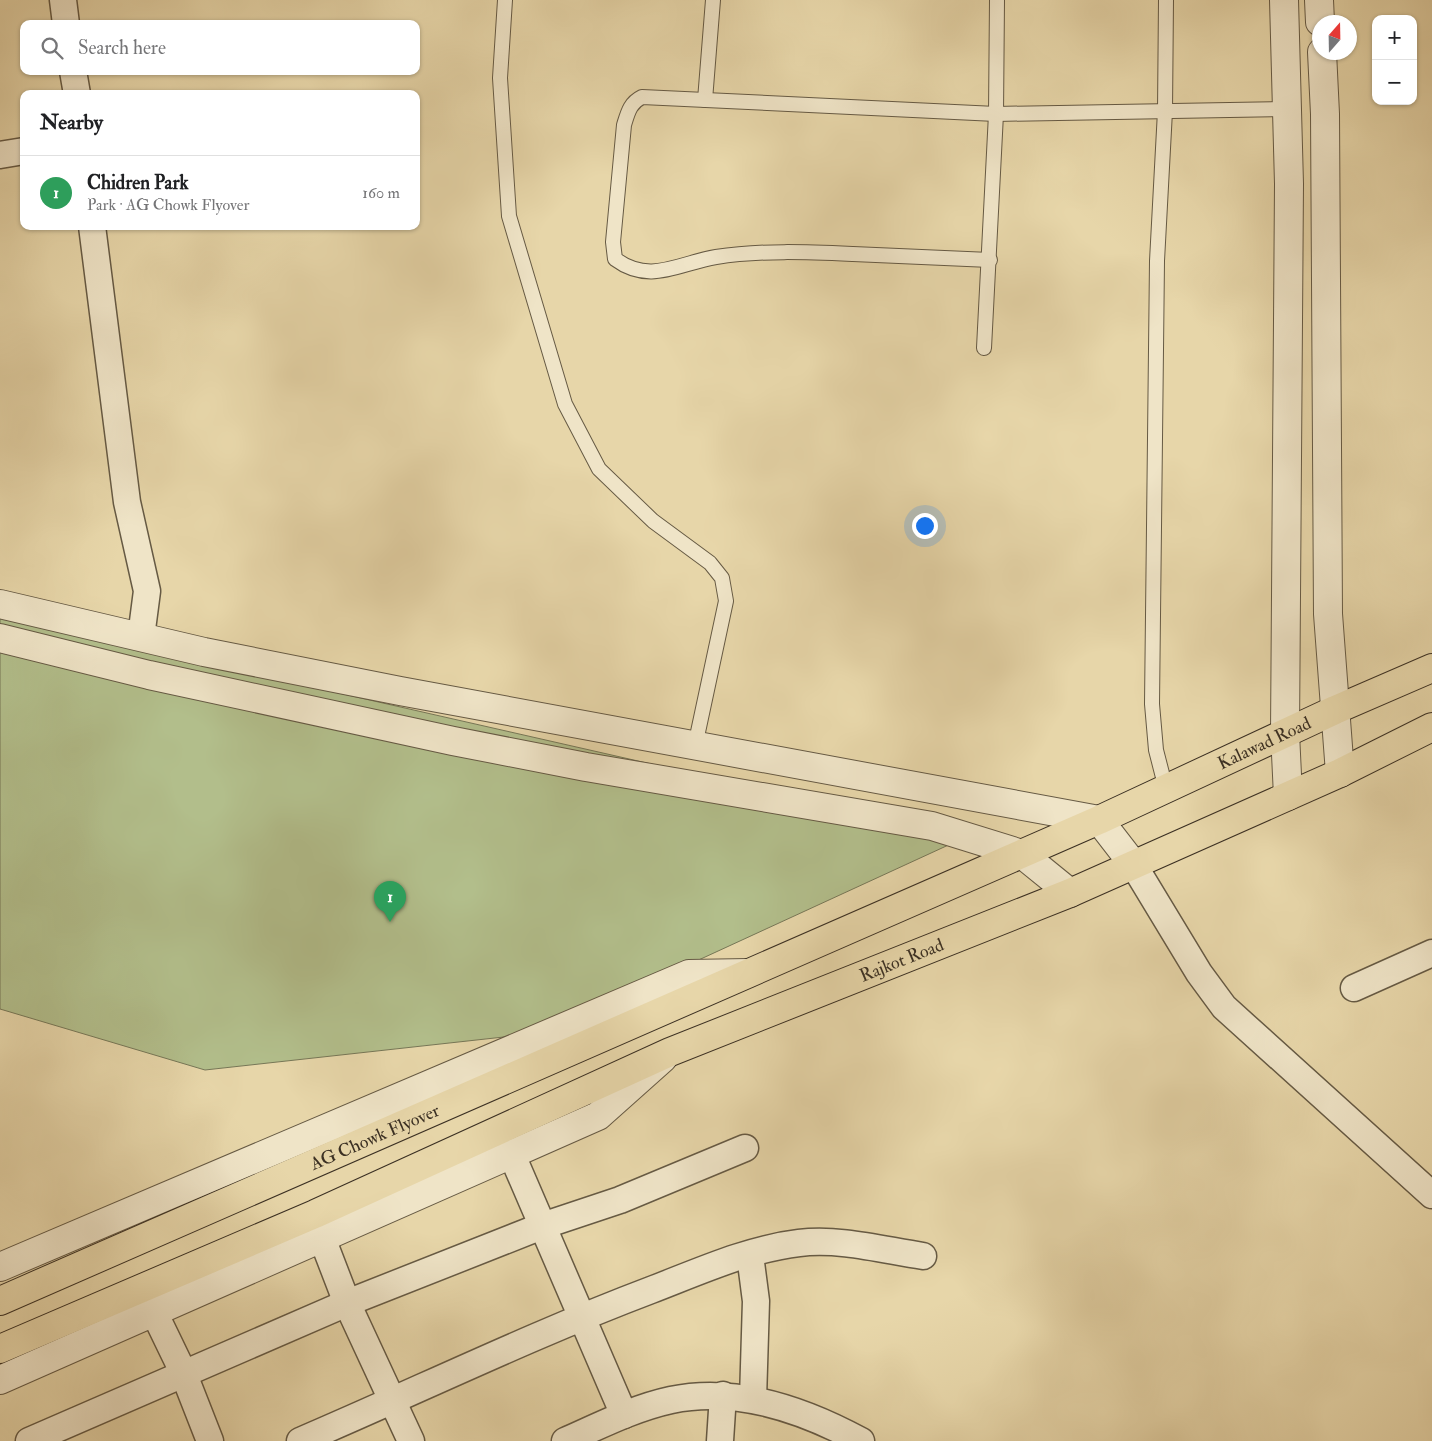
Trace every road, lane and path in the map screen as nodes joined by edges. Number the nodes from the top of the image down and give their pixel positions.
1 (63, 0) edge
2 (505, 0) edge
3 (713, 0) edge
4 (997, 0) edge
5 (1166, 0) edge
6 (1284, 0) edge
7 (1319, 0) edge
8 (1320, 15) edge
9 (66, 20) edge
10 (1322, 60) edge
11 (74, 75) edge
12 (76, 90) edge
13 (705, 100) junction
14 (1288, 109) junction
15 (1164, 111) junction
16 (996, 114) junction
17 (20, 152) edge
18 (0, 155) edge
19 (93, 230) edge
20 (990, 260) junction
21 (984, 348) dead end
22 (0, 604) edge
23 (141, 637) junction
24 (0, 638) edge
25 (1432, 668) edge
26 (1334, 710) junction
27 (1432, 727) edge
28 (1285, 733) junction
29 (695, 746) junction
30 (1340, 773) junction
31 (1166, 789) junction
32 (1288, 796) junction
33 (1099, 820) junction
34 (1022, 854) junction
35 (1133, 864) junction
36 (1070, 892) junction
37 (1432, 953) edge
38 (748, 973) junction
39 (1354, 988) dead end
40 (670, 1052) junction
41 (745, 1148) dead end
42 (512, 1154) junction
43 (1432, 1195) edge
44 (542, 1226) junction
45 (322, 1238) junction
46 (750, 1254) junction
47 (923, 1256) dead end
48 (0, 1267) edge
49 (0, 1300) edge
50 (347, 1303) junction
51 (154, 1312) junction
52 (581, 1316) junction
53 (0, 1349) edge
54 (183, 1372) junction
55 (0, 1380) edge
56 (723, 1395) junction
57 (753, 1399) junction
58 (393, 1401) junction
59 (624, 1415) junction
60 (29, 1441) edge
61 (210, 1441) edge
62 (300, 1441) edge
63 (412, 1441) edge
64 (565, 1441) edge
65 (720, 1441) edge
66 (861, 1441) edge

1 - 9 street
2 - 29 lane
3 - 13 lane
4 - 16 lane
5 - 15 lane
6 - 14 street
7 - 8 street
10 - 26 street
11 - 12 street
13 - 16 lane
13 - 20 lane
14 - 15 lane
14 - 28 street
15 - 16 lane
15 - 31 lane
16 - 20 lane
17 - 18 street
19 - 23 street
20 - 21 lane
22 - 23 street
23 - 29 street
24 - 34 street
25 - 26 main road, Kalawad Road
26 - 28 main road, Kalawad Road
26 - 30 street
27 - 30 main road
28 - 31 main road, Kalawad Road
28 - 32 street
29 - 33 street
30 - 32 main road
31 - 33 main road, Kalawad Road
32 - 35 main road
33 - 34 main road
33 - 35 street
34 - 36 street
34 - 38 main road
35 - 36 main road, Rajkot Road
35 - 43 street
36 - 40 main road, Rajkot Road
37 - 39 street
38 - 48 street
38 - 49 main road, AG Chowk Flyover
40 - 42 street
40 - 53 main road
41 - 44 street
42 - 44 street
42 - 45 street
44 - 50 street
44 - 52 street
45 - 50 street
45 - 51 street
46 - 47 street
46 - 52 street
46 - 57 street
50 - 54 street
50 - 58 street
51 - 54 street
51 - 55 street
52 - 58 street
52 - 59 street
54 - 60 street
54 - 61 street
56 - 57 street
56 - 59 street
56 - 65 street
57 - 66 street
58 - 62 street
58 - 63 street
59 - 64 street

